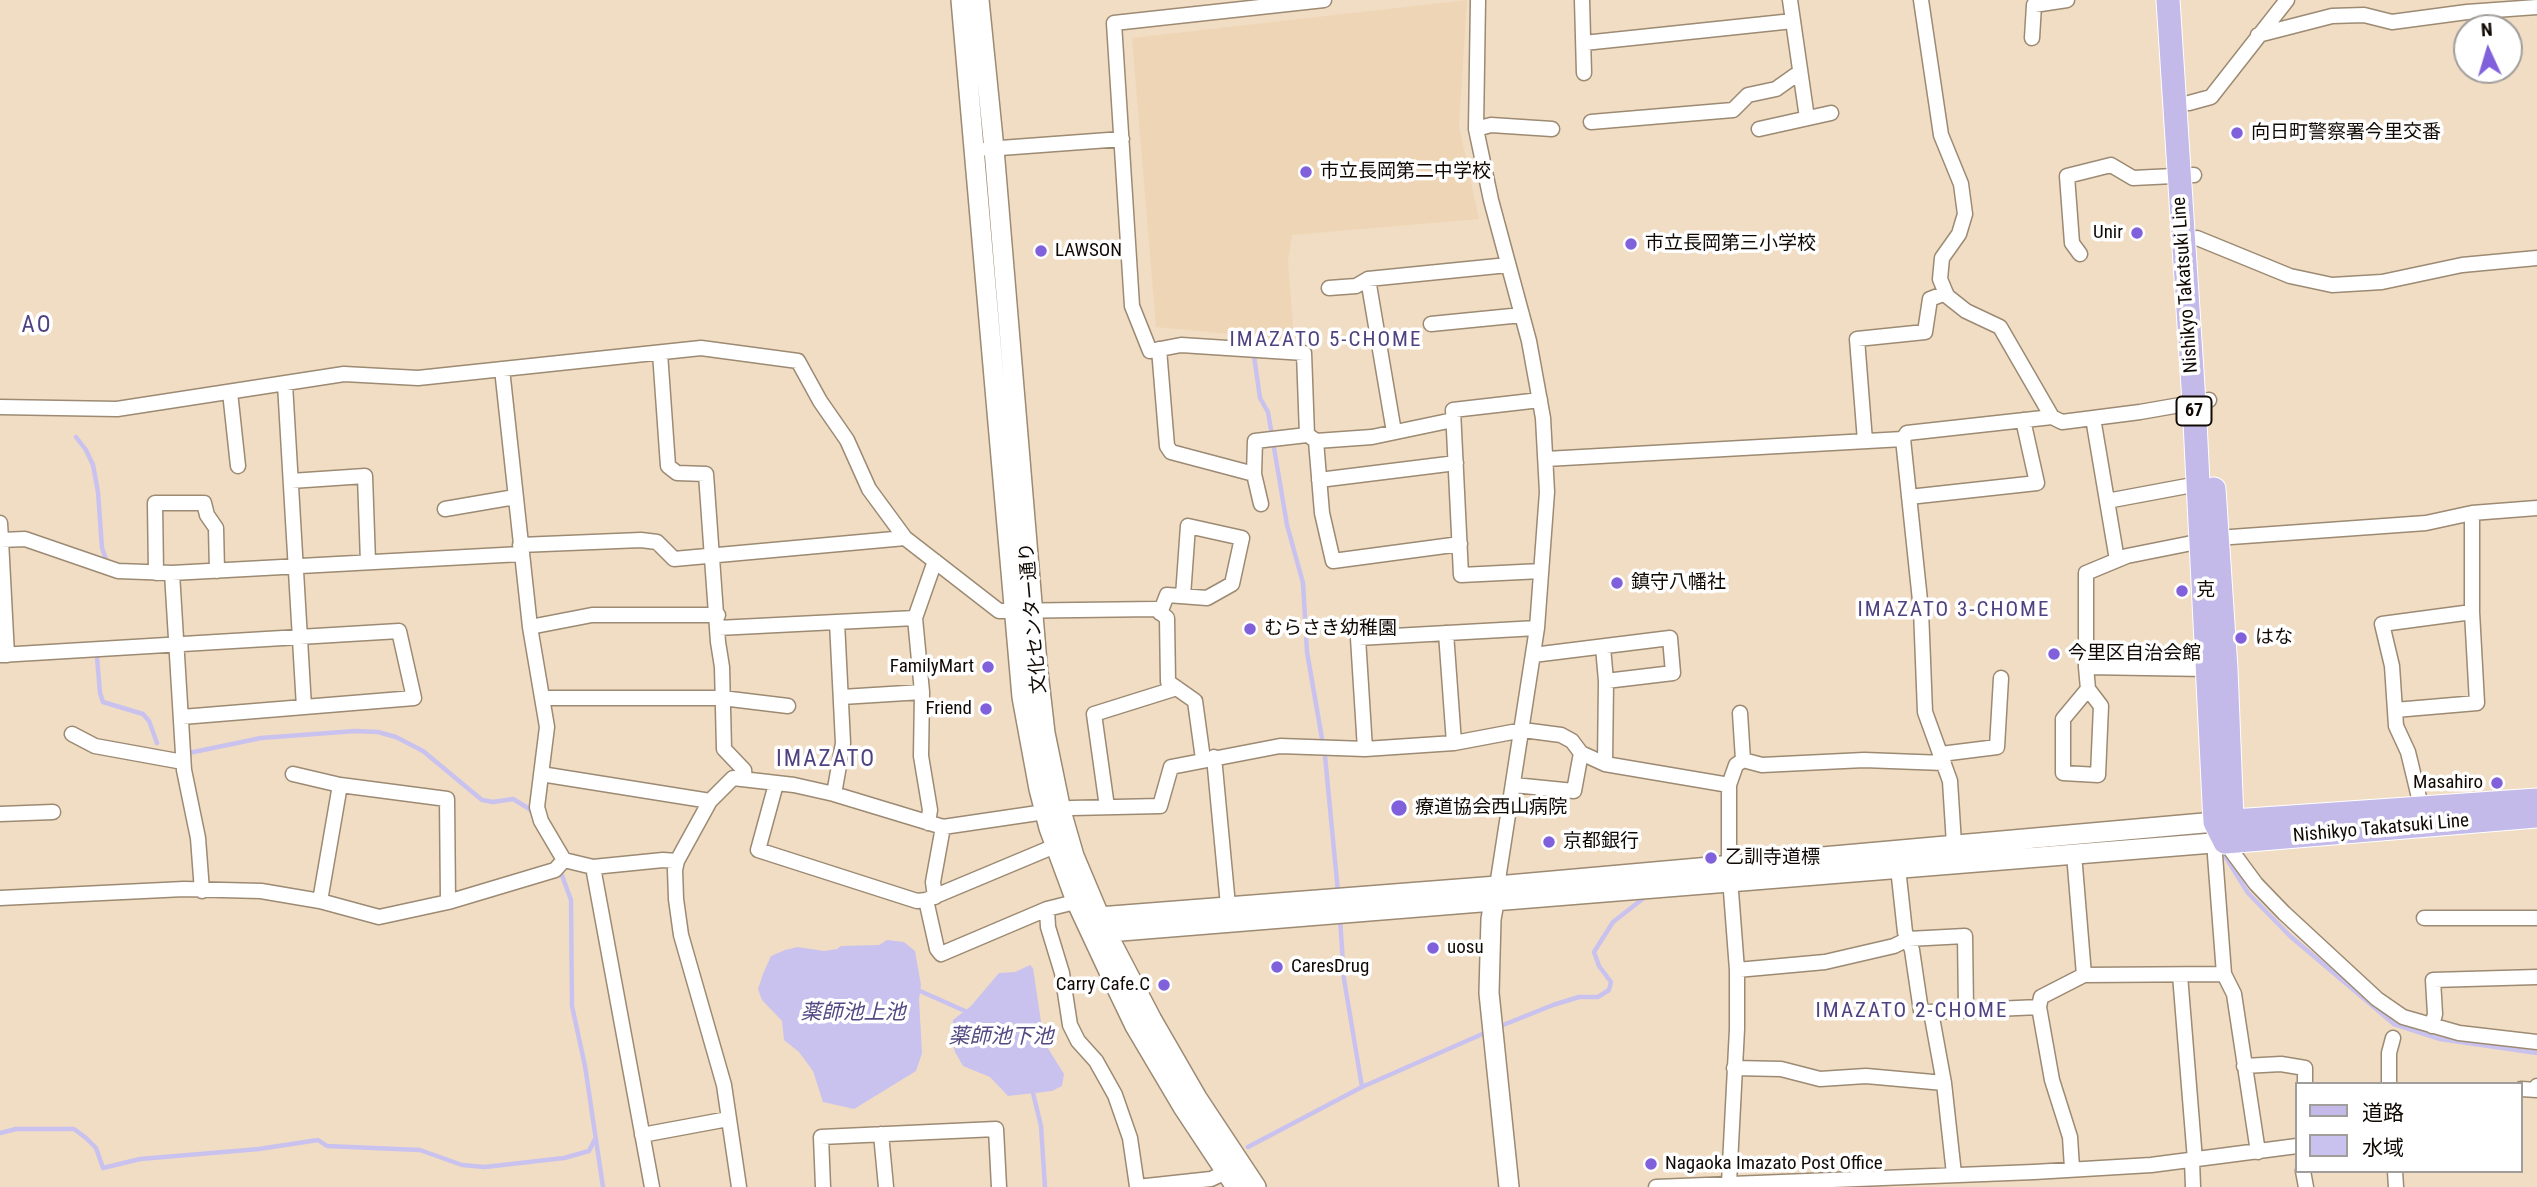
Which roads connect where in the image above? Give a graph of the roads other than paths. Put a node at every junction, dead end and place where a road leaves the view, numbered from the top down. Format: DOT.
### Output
graph roads {
  1 [pos="961,0"];
  2 [pos="979,0"];
  3 [pos="1324,0"];
  4 [pos="1478,0"];
  5 [pos="1582,0"];
  6 [pos="1790,0"];
  7 [pos="1921,0"];
  8 [pos="2067,0"];
  9 [pos="2168,0"];
  10 [pos="2184,0"];
  11 [pos="2287,0"];
  12 [pos="2537,7"];
  13 [pos="1793,21"];
  14 [pos="2258,35"];
  15 [pos="2032,38"];
  16 [pos="1584,43"];
  17 [pos="1800,72"];
  18 [pos="1584,73"];
  19 [pos="2189,103"];
  20 [pos="1831,113"];
  21 [pos="1807,118"];
  22 [pos="1591,122"];
  23 [pos="1476,129"];
  24 [pos="1552,129"];
  25 [pos="1759,129"];
  26 [pos="1122,139"];
  27 [pos="985,150"];
  28 [pos="2187,175"];
  29 [pos="2197,238"];
  30 [pos="2080,254"];
  31 [pos="2537,258"];
  32 [pos="1508,265"];
  33 [pos="1368,279"];
  34 [pos="1329,288"];
  35 [pos="1946,293"];
  36 [pos="1522,315"];
  37 [pos="1431,324"];
  38 [pos="1159,349"];
  39 [pos="660,353"];
  40 [pos="502,369"];
  41 [pos="285,384"];
  42 [pos="230,392"];
  43 [pos="1540,400"];
  44 [pos="2202,401"];
  45 [pos="0,407"];
  46 [pos="2052,417"];
  47 [pos="2093,418"];
  48 [pos="1453,420"];
  49 [pos="2023,421"];
  50 [pos="1394,432"];
  51 [pos="1311,438"];
  52 [pos="1902,439"];
  53 [pos="1865,442"];
  54 [pos="1546,458"];
  55 [pos="1456,463"];
  56 [pos="238,466"];
  57 [pos="1254,474"];
  58 [pos="1319,480"];
  59 [pos="291,481"];
  60 [pos="2198,484"];
  61 [pos="515,497"];
  62 [pos="1909,497"];
  63 [pos="2107,501"];
  64 [pos="1261,503"];
  65 [pos="2537,508"];
  66 [pos="445,509"];
  67 [pos="2472,513"];
  68 [pos="0,523"];
  69 [pos="905,538"];
  70 [pos="2209,539"];
  71 [pos="1,540"];
  72 [pos="1460,544"];
  73 [pos="520,549"];
  74 [pos="714,557"];
  75 [pos="2117,560"];
  76 [pos="935,561"];
  77 [pos="368,562"];
  78 [pos="296,566"];
  79 [pos="217,571"];
  80 [pos="1541,571"];
  81 [pos="156,573"];
  82 [pos="172,573"];
  83 [pos="1183,596"];
  84 [pos="1025,611"];
  85 [pos="1160,612"];
  86 [pos="2472,612"];
  87 [pos="915,618"];
  88 [pos="718,622"];
  89 [pos="837,622"];
  90 [pos="530,627"];
  91 [pos="1537,628"];
  92 [pos="1446,633"];
  93 [pos="301,636"];
  94 [pos="177,644"];
  95 [pos="1603,647"];
  96 [pos="3,655"];
  97 [pos="1533,655"];
  98 [pos="2086,667"];
  99 [pos="2207,669"];
  100 [pos="2001,678"];
  101 [pos="1606,681"];
  102 [pos="1177,688"];
  103 [pos="2088,689"];
  104 [pos="922,692"];
  105 [pos="842,697"];
  106 [pos="542,698"];
  107 [pos="722,698"];
  108 [pos="788,706"];
  109 [pos="304,707"];
  110 [pos="2395,710"];
  111 [pos="1740,713"];
  112 [pos="181,717"];
  113 [pos="1523,730"];
  114 [pos="72,734"];
  115 [pos="1454,743"];
  116 [pos="1365,749"];
  117 [pos="1581,753"];
  118 [pos="1209,758"];
  119 [pos="1942,758"];
  120 [pos="1743,760"];
  121 [pos="183,762"];
  122 [pos="1605,764"];
  123 [pos="293,774"];
  124 [pos="541,774"];
  125 [pos="745,779"];
  126 [pos="776,784"];
  127 [pos="340,785"];
  128 [pos="1514,785"];
  129 [pos="1728,785"];
  130 [pos="834,794"];
  131 [pos="2537,800"];
  132 [pos="710,801"];
  133 [pos="1107,807"];
  134 [pos="1053,811"];
  135 [pos="53,812"];
  136 [pos="0,814"];
  137 [pos="2537,816"];
  138 [pos="2423,817"];
  139 [pos="928,823"];
  140 [pos="943,827"];
  141 [pos="2222,832"];
  142 [pos="1954,844"];
  143 [pos="1055,846"];
  144 [pos="2074,854"];
  145 [pos="564,860"];
  146 [pos="677,861"];
  147 [pos="593,867"];
  148 [pos="1898,868"];
  149 [pos="1730,874"];
  150 [pos="201,891"];
  151 [pos="1495,894"];
  152 [pos="0,898"];
  153 [pos="930,899"];
  154 [pos="320,901"];
  155 [pos="448,901"];
  156 [pos="1047,909"];
  157 [pos="1229,914"];
  158 [pos="1091,917"];
  159 [pos="2424,918"];
  160 [pos="2537,918"];
  161 [pos="1908,939"];
  162 [pos="1737,970"];
  163 [pos="2084,975"];
  164 [pos="2180,975"];
  165 [pos="2224,975"];
  166 [pos="2537,977"];
  167 [pos="2039,1007"];
  168 [pos="1966,1009"];
  169 [pos="1931,1012"];
  170 [pos="2432,1026"];
  171 [pos="2393,1038"];
  172 [pos="2537,1042"];
  173 [pos="2244,1066"];
  174 [pos="1734,1068"];
  175 [pos="2305,1082"];
  176 [pos="2389,1082"];
  177 [pos="1944,1083"];
  178 [pos="2537,1086"];
  179 [pos="2523,1089"];
  180 [pos="728,1119"];
  181 [pos="881,1134"];
  182 [pos="642,1135"];
  183 [pos="2296,1150"];
  184 [pos="2258,1152"];
  185 [pos="2193,1160"];
  186 [pos="2072,1168"];
  187 [pos="1954,1174"];
  188 [pos="1231,1179"];
  189 [pos="1729,1183"];
  190 [pos="1137,1186"];
  191 [pos="652,1187"];
  192 [pos="739,1187"];
  193 [pos="822,1187"];
  194 [pos="886,1187"];
  195 [pos="999,1187"];
  196 [pos="1256,1187"];
  197 [pos="1508,1187"];
  198 [pos="1656,1187"];
  199 [pos="2193,1187"];
  1 -- 27 [label="street, 文化センター通り"];
  2 -- 27 [label="street, 文化センター通り"];
  3 -- 26 [label="street"];
  4 -- 23 [label="street"];
  5 -- 16 [label="street"];
  6 -- 13 [label="street"];
  7 -- 35 [label="street"];
  8 -- 15 [label="street"];
  9 -- 28 [label="main road, Nishikyo Takatsuki Line / 67"];
  10 -- 19 [label="main road, Nishikyo Takatsuki Line / 67"];
  11 -- 14 [label="street"];
  12 -- 14 [label="street"];
  13 -- 16 [label="street"];
  13 -- 17 [label="street"];
  14 -- 19 [label="street"];
  16 -- 18 [label="street"];
  17 -- 21 [label="street"];
  17 -- 22 [label="street"];
  19 -- 28 [label="main road, Nishikyo Takatsuki Line / 67"];
  20 -- 21 [label="street"];
  21 -- 25 [label="street"];
  23 -- 24 [label="street"];
  23 -- 32 [label="street"];
  26 -- 27 [label="street"];
  26 -- 38 [label="street"];
  27 -- 84 [label="street, 文化センター通り"];
  28 -- 29 [label="main road, Nishikyo Takatsuki Line / 67"];
  28 -- 30 [label="street"];
  28 -- 44 [label="main road, Nishikyo Takatsuki Line / 67"];
  29 -- 31 [label="street"];
  29 -- 44 [label="main road, Nishikyo Takatsuki Line / 67"];
  32 -- 33 [label="street"];
  32 -- 36 [label="street"];
  33 -- 34 [label="street"];
  33 -- 50 [label="street"];
  35 -- 46 [label="street"];
  35 -- 53 [label="street"];
  36 -- 37 [label="street"];
  36 -- 43 [label="street"];
  38 -- 51 [label="street"];
  38 -- 57 [label="street"];
  39 -- 40 [label="street"];
  39 -- 69 [label="street"];
  39 -- 74 [label="street"];
  40 -- 41 [label="street"];
  40 -- 61 [label="street"];
  41 -- 42 [label="street"];
  41 -- 59 [label="street"];
  42 -- 45 [label="street"];
  42 -- 56 [label="street"];
  43 -- 48 [label="street"];
  43 -- 54 [label="street"];
  44 -- 47 [label="street"];
  44 -- 60 [label="main road, Nishikyo Takatsuki Line / 67"];
  44 -- 70 [label="main road, Nishikyo Takatsuki Line / 67"];
  46 -- 47 [label="street"];
  46 -- 49 [label="street"];
  47 -- 63 [label="street"];
  48 -- 50 [label="street"];
  48 -- 55 [label="street"];
  49 -- 52 [label="street"];
  49 -- 62 [label="street"];
  50 -- 51 [label="street"];
  51 -- 57 [label="street"];
  51 -- 58 [label="street"];
  52 -- 53 [label="street"];
  52 -- 62 [label="street"];
  53 -- 54 [label="street"];
  54 -- 80 [label="street"];
  55 -- 58 [label="street"];
  55 -- 72 [label="street"];
  57 -- 64 [label="street"];
  58 -- 72 [label="street"];
  59 -- 77 [label="street"];
  59 -- 78 [label="street"];
  60 -- 63 [label="street"];
  60 -- 70 [label="main road, Nishikyo Takatsuki Line / 67"];
  61 -- 66 [label="street"];
  61 -- 73 [label="street"];
  62 -- 119 [label="street"];
  63 -- 75 [label="street"];
  65 -- 67 [label="street"];
  67 -- 70 [label="street"];
  67 -- 86 [label="street"];
  68 -- 71 [label="street"];
  69 -- 74 [label="street"];
  69 -- 76 [label="street"];
  70 -- 75 [label="street"];
  70 -- 99 [label="main road, Nishikyo Takatsuki Line / 67"];
  70 -- 141 [label="main road, Nishikyo Takatsuki Line / 67"];
  71 -- 81 [label="street"];
  71 -- 96 [label="street"];
  72 -- 80 [label="street"];
  73 -- 74 [label="street"];
  73 -- 77 [label="street"];
  73 -- 90 [label="street"];
  74 -- 88 [label="street"];
  75 -- 98 [label="street"];
  76 -- 84 [label="street"];
  76 -- 87 [label="street"];
  77 -- 78 [label="street"];
  78 -- 79 [label="street"];
  78 -- 93 [label="street"];
  79 -- 81 [label="street"];
  79 -- 82 [label="street"];
  80 -- 91 [label="street"];
  81 -- 82 [label="street"];
  82 -- 94 [label="street"];
  83 -- 83 [label="street"];
  83 -- 85 [label="street"];
  84 -- 85 [label="street"];
  84 -- 134 [label="street, 文化センター通り"];
  85 -- 102 [label="street"];
  86 -- 110 [label="street"];
  86 -- 110 [label="street"];
  87 -- 89 [label="street"];
  87 -- 104 [label="street"];
  88 -- 89 [label="street"];
  88 -- 90 [label="street"];
  88 -- 107 [label="street"];
  89 -- 105 [label="street"];
  90 -- 106 [label="street"];
  91 -- 92 [label="street"];
  91 -- 97 [label="street"];
  92 -- 115 [label="street"];
  92 -- 116 [label="street"];
  93 -- 94 [label="street"];
  93 -- 109 [label="street"];
  93 -- 109 [label="street"];
  94 -- 96 [label="street"];
  94 -- 112 [label="street"];
  95 -- 97 [label="street"];
  95 -- 101 [label="street"];
  95 -- 101 [label="street"];
  97 -- 113 [label="street"];
  98 -- 99 [label="street"];
  98 -- 103 [label="street"];
  99 -- 141 [label="main road, Nishikyo Takatsuki Line / 67"];
  100 -- 119 [label="street"];
  101 -- 122 [label="street"];
  102 -- 118 [label="street"];
  102 -- 133 [label="street"];
  103 -- 103 [label="street"];
  104 -- 105 [label="street"];
  104 -- 139 [label="street"];
  105 -- 130 [label="street"];
  106 -- 107 [label="street"];
  106 -- 124 [label="street"];
  107 -- 108 [label="street"];
  107 -- 125 [label="street"];
  109 -- 112 [label="street"];
  110 -- 138 [label="street"];
  111 -- 120 [label="street"];
  112 -- 121 [label="street"];
  113 -- 115 [label="street"];
  113 -- 117 [label="street"];
  113 -- 128 [label="street"];
  114 -- 121 [label="street"];
  115 -- 116 [label="street"];
  116 -- 118 [label="street"];
  117 -- 122 [label="street"];
  117 -- 128 [label="street"];
  118 -- 133 [label="street"];
  118 -- 157 [label="street"];
  119 -- 120 [label="street"];
  119 -- 142 [label="street"];
  120 -- 129 [label="street"];
  121 -- 150 [label="street"];
  122 -- 129 [label="street"];
  123 -- 127 [label="street"];
  124 -- 132 [label="street"];
  124 -- 145 [label="street"];
  125 -- 126 [label="street"];
  125 -- 132 [label="street"];
  126 -- 130 [label="street"];
  126 -- 153 [label="street"];
  127 -- 154 [label="street"];
  127 -- 155 [label="street"];
  128 -- 151 [label="street"];
  129 -- 149 [label="street"];
  130 -- 139 [label="street"];
  131 -- 138 [label="main road, Nishikyo Takatsuki Line"];
  132 -- 146 [label="street"];
  133 -- 134 [label="street"];
  134 -- 140 [label="street"];
  134 -- 143 [label="street, 文化センター通り"];
  134 -- 158 [label="street, 文化センター通り"];
  135 -- 136 [label="street"];
  137 -- 138 [label="main road, Nishikyo Takatsuki Line"];
  138 -- 141 [label="main road, Nishikyo Takatsuki Line"];
  139 -- 140 [label="street"];
  140 -- 153 [label="street"];
  141 -- 142 [label="street"];
  141 -- 144 [label="street"];
  141 -- 165 [label="street"];
  141 -- 170 [label="street"];
  142 -- 149 [label="street"];
  143 -- 153 [label="street"];
  143 -- 158 [label="street, 文化センター通り"];
  144 -- 148 [label="street"];
  144 -- 163 [label="street"];
  145 -- 147 [label="street"];
  145 -- 155 [label="street"];
  146 -- 147 [label="street"];
  146 -- 180 [label="street"];
  147 -- 182 [label="street"];
  148 -- 149 [label="street"];
  148 -- 161 [label="street"];
  149 -- 151 [label="street"];
  149 -- 162 [label="street"];
  150 -- 152 [label="street"];
  150 -- 154 [label="street"];
  151 -- 157 [label="street"];
  151 -- 197 [label="street"];
  153 -- 156 [label="street"];
  154 -- 155 [label="street"];
  156 -- 158 [label="street"];
  156 -- 190 [label="street"];
  157 -- 158 [label="street"];
  158 -- 188 [label="street, 文化センター通り"];
  158 -- 196 [label="street, 文化センター通り"];
  159 -- 160 [label="street"];
  161 -- 162 [label="street"];
  161 -- 168 [label="street"];
  161 -- 169 [label="street"];
  162 -- 174 [label="street"];
  163 -- 164 [label="street"];
  163 -- 167 [label="street"];
  164 -- 165 [label="street"];
  164 -- 185 [label="street"];
  165 -- 173 [label="street"];
  166 -- 170 [label="street"];
  167 -- 168 [label="street"];
  167 -- 186 [label="street"];
  168 -- 169 [label="street"];
  169 -- 177 [label="street"];
  170 -- 172 [label="street"];
  171 -- 176 [label="street"];
  173 -- 175 [label="street"];
  173 -- 184 [label="street"];
  174 -- 177 [label="street"];
  174 -- 189 [label="street"];
  177 -- 187 [label="street"];
  178 -- 179 [label="street"];
  180 -- 182 [label="street"];
  180 -- 192 [label="street"];
  181 -- 193 [label="street"];
  181 -- 194 [label="street"];
  181 -- 195 [label="street"];
  182 -- 191 [label="street"];
  183 -- 184 [label="street"];
  184 -- 185 [label="street"];
  185 -- 186 [label="street"];
  185 -- 199 [label="street"];
  186 -- 187 [label="street"];
  187 -- 189 [label="street"];
  188 -- 190 [label="street"];
  189 -- 198 [label="street"];
}
